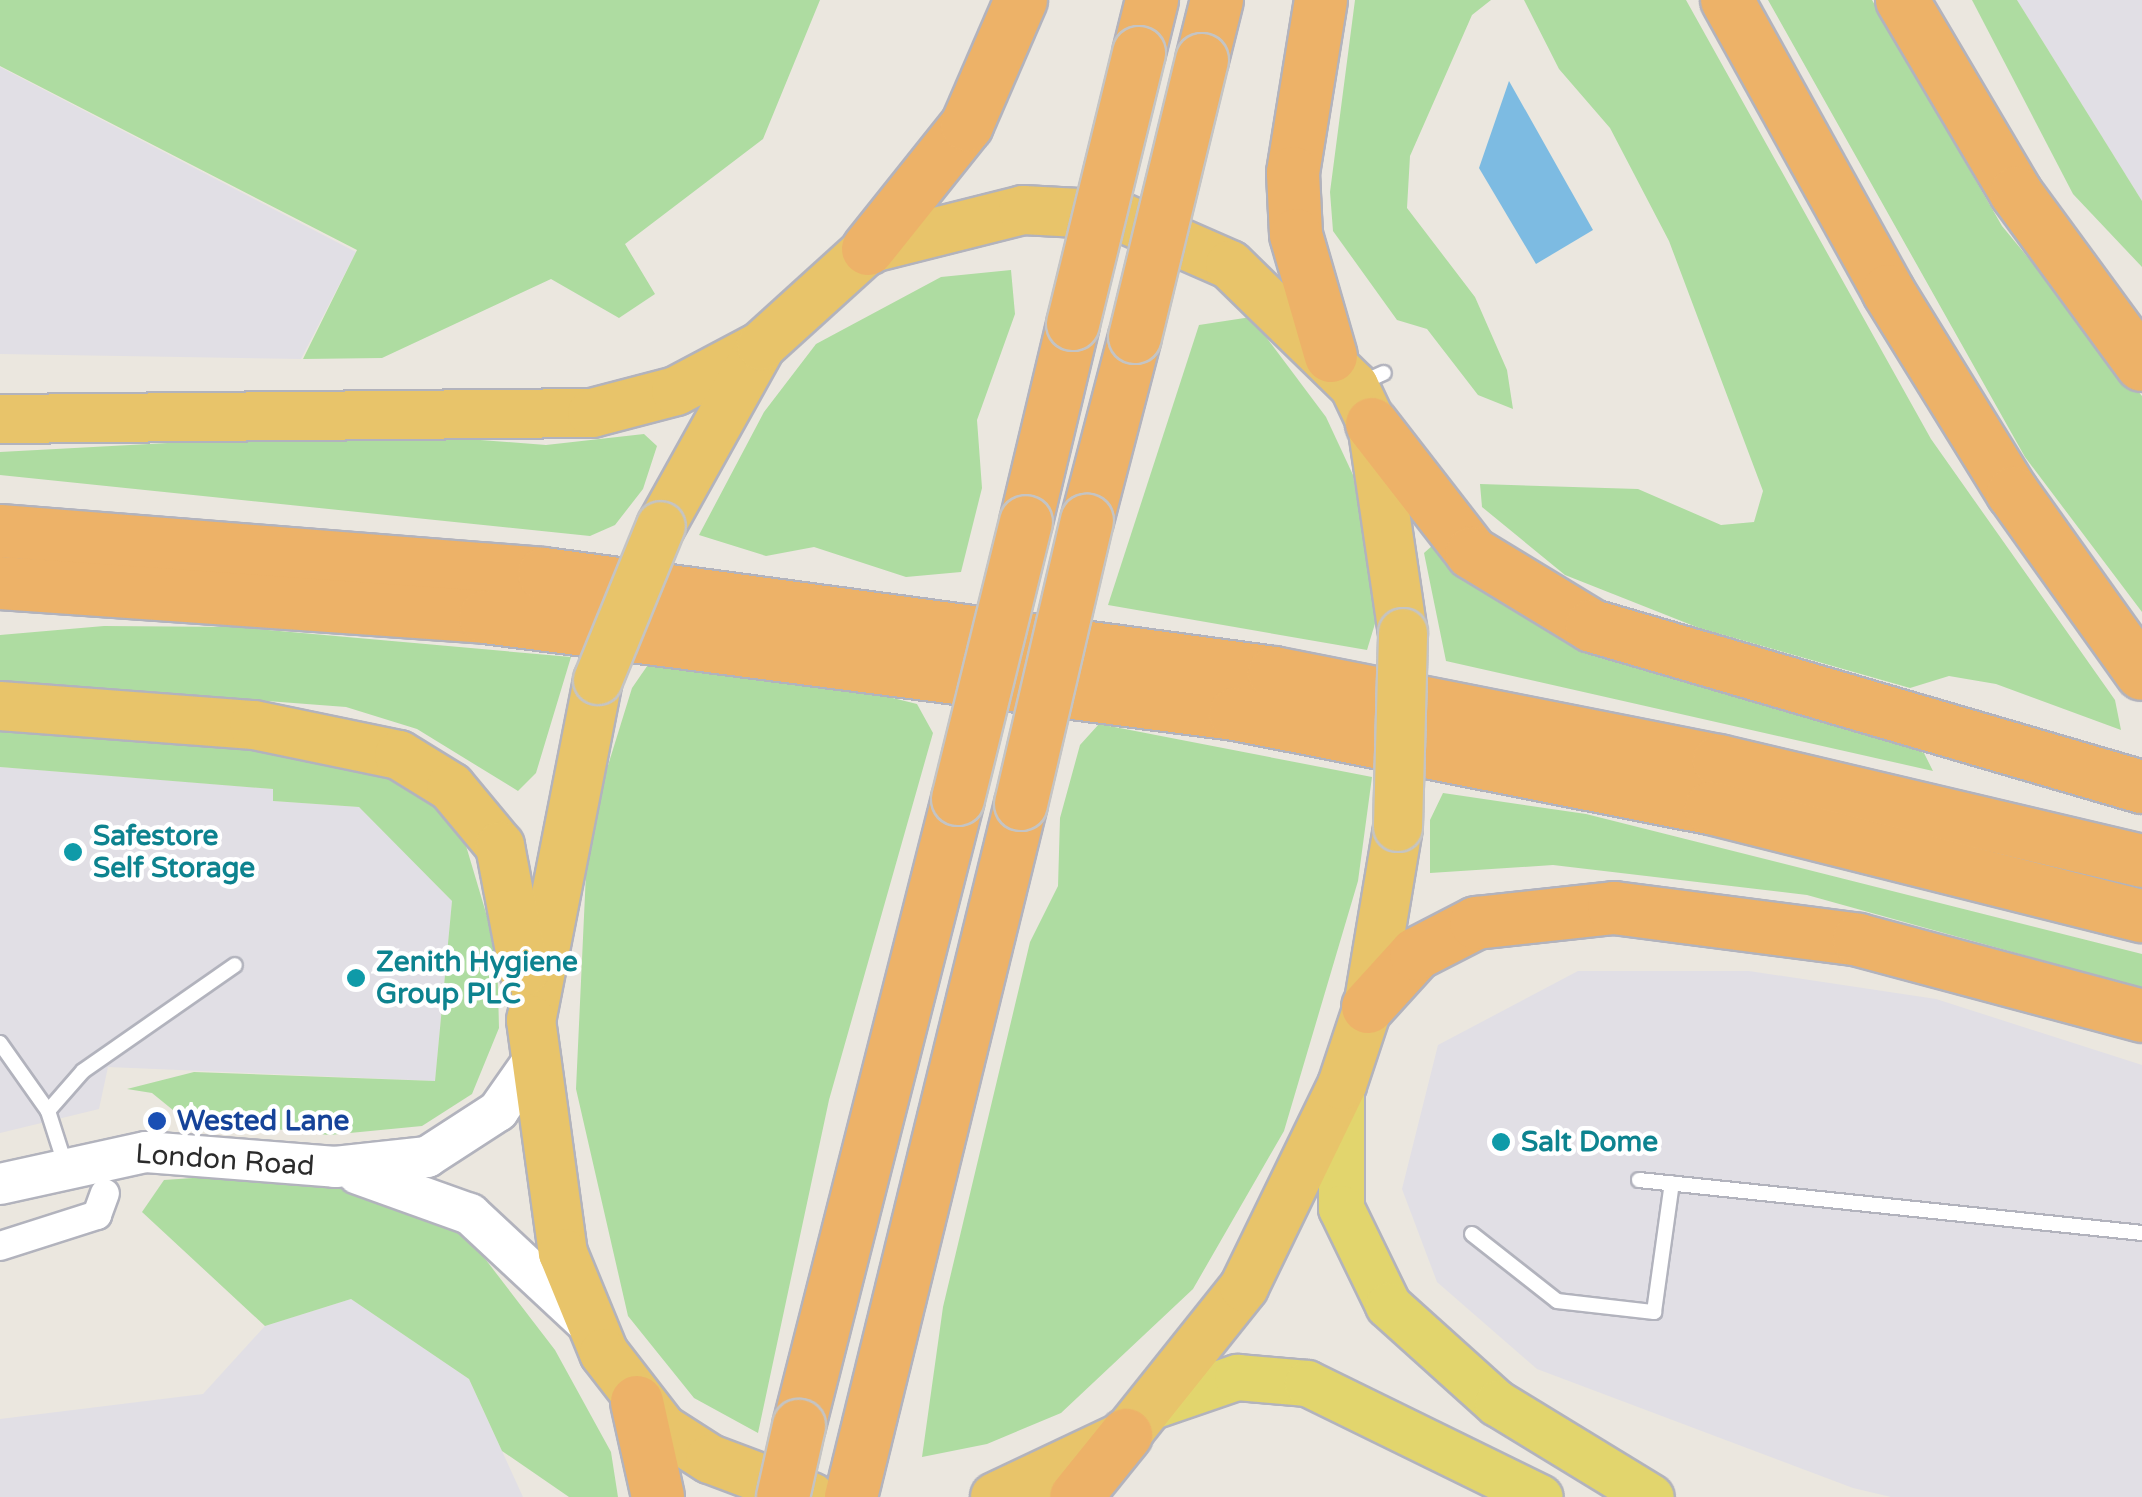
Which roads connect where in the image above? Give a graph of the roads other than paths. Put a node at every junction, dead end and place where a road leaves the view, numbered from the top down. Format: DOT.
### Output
graph roads {
  1 [pos="1021,0"];
  2 [pos="1152,0"];
  3 [pos="1217,0"];
  4 [pos="1322,0"];
  5 [pos="1726,0"];
  6 [pos="1902,0"];
  7 [pos="868,250"];
  8 [pos="761,346"];
  9 [pos="2142,365"];
  10 [pos="1360,385"];
  11 [pos="0,419"];
  12 [pos="0,531"];
  13 [pos="0,583"];
  14 [pos="2142,674"];
  15 [pos="0,706"];
  16 [pos="2142,787"];
  17 [pos="2142,861"];
  18 [pos="2142,916"];
  19 [pos="235,964"];
  20 [pos="1368,1007"];
  21 [pos="2142,1016"];
  22 [pos="0,1042"];
  23 [pos="531,1042"];
  24 [pos="1342,1085"];
  25 [pos="48,1110"];
  26 [pos="65,1164"];
  27 [pos="335,1167"];
  28 [pos="1639,1180"];
  29 [pos="1672,1183"];
  30 [pos="0,1184"];
  31 [pos="104,1193"];
  32 [pos="2142,1233"];
  33 [pos="1472,1234"];
  34 [pos="0,1246"];
  35 [pos="588,1324"];
  36 [pos="637,1402"];
  37 [pos="1141,1420"];
  38 [pos="658,1497"];
  39 [pos="784,1497"];
  40 [pos="811,1497"];
  41 [pos="850,1497"];
  42 [pos="995,1497"];
  43 [pos="1076,1497"];
  44 [pos="1540,1497"];
  45 [pos="1651,1497"];
  1 -- 7 [label="highway"];
  2 -- 39 [label="highway, bridge"];
  3 -- 41 [label="highway, bridge"];
  4 -- 10 [label="highway"];
  5 -- 14 [label="highway"];
  6 -- 9 [label="highway"];
  7 -- 8 [label="highway"];
  7 -- 10 [label="highway"];
  8 -- 11 [label="highway"];
  8 -- 23 [label="highway, bridge"];
  10 -- 16 [label="highway"];
  10 -- 20 [label="highway, bridge"];
  12 -- 17 [label="highway"];
  13 -- 18 [label="highway"];
  15 -- 23 [label="highway"];
  19 -- 25 [label="lane"];
  20 -- 21 [label="highway"];
  20 -- 24 [label="highway"];
  22 -- 25 [label="lane"];
  23 -- 27 [label="main road, London Road"];
  23 -- 35 [label="highway"];
  24 -- 37 [label="highway"];
  24 -- 45 [label="main road"];
  25 -- 26 [label="lane"];
  26 -- 27 [label="main road, London Road"];
  26 -- 30 [label="main road, London Road"];
  27 -- 35 [label="main road, London Road"];
  28 -- 29 [label="lane"];
  29 -- 32 [label="lane"];
  29 -- 33 [label="lane"];
  31 -- 34 [label="street"];
  35 -- 36 [label="highway"];
  36 -- 38 [label="highway"];
  36 -- 40 [label="highway"];
  37 -- 42 [label="highway"];
  37 -- 43 [label="highway"];
  37 -- 44 [label="main road"];
}
